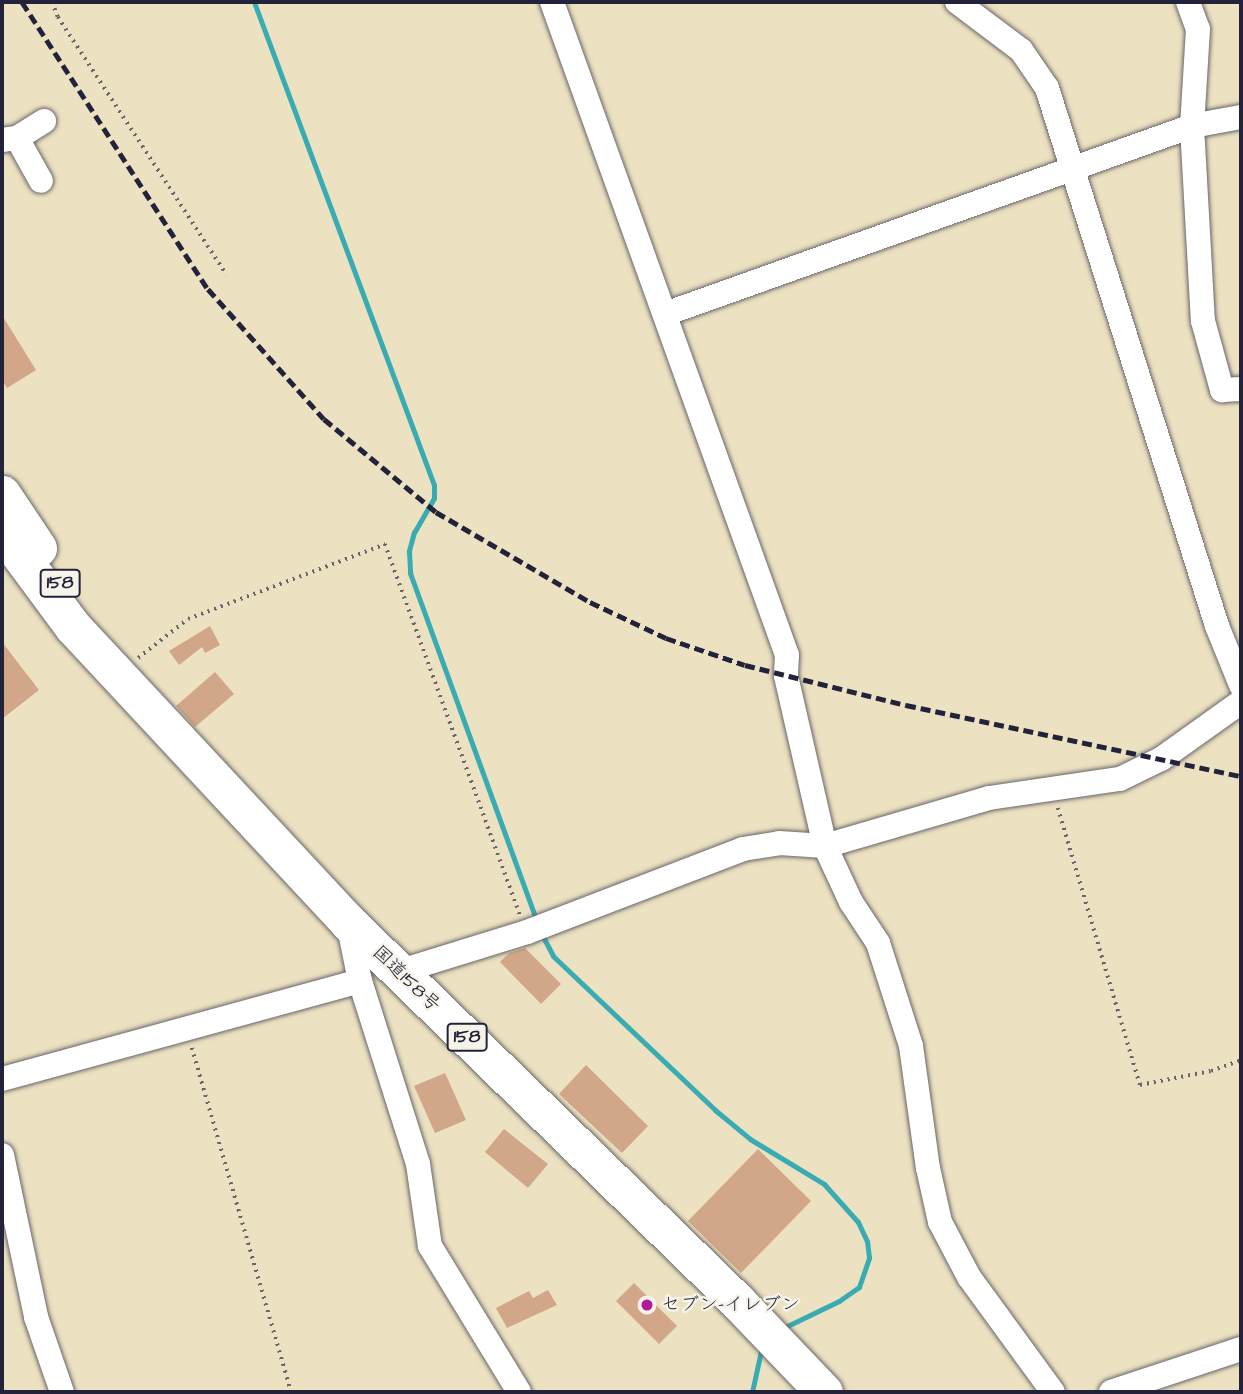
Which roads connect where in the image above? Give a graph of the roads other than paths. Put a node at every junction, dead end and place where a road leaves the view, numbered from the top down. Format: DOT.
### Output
graph roads {
  1 [pos="552,2"];
  2 [pos="957,2"];
  3 [pos="1188,2"];
  4 [pos="1241,117"];
  5 [pos="44,121"];
  6 [pos="1192,126"];
  7 [pos="9,139"];
  8 [pos="1074,169"];
  9 [pos="41,181"];
  10 [pos="665,314"];
  11 [pos="1241,389"];
  12 [pos="2,494"];
  13 [pos="2,531"];
  14 [pos="117,674"];
  15 [pos="1241,685"];
  16 [pos="1241,702"];
  17 [pos="825,846"];
  18 [pos="348,922"];
  19 [pos="398,972"];
  20 [pos="360,982"];
  21 [pos="2,1079"];
  22 [pos="2,1154"];
  23 [pos="1241,1349"];
  24 [pos="62,1392"];
  25 [pos="519,1392"];
  26 [pos="824,1392"];
  27 [pos="1053,1392"];
  28 [pos="1111,1392"];
  1 -- 10 [label="street"];
  2 -- 8 [label="street"];
  3 -- 6 [label="street"];
  4 -- 6 [label="street"];
  5 -- 7 [label="street"];
  6 -- 8 [label="street"];
  6 -- 11 [label="street"];
  7 -- 9 [label="street"];
  8 -- 10 [label="street"];
  8 -- 15 [label="street"];
  10 -- 17 [label="street"];
  12 -- 14 [label="highway, 国道158号 / 158"];
  13 -- 14 [label="highway, 国道158号 / 158"];
  14 -- 18 [label="highway, 国道158号 / 158"];
  16 -- 17 [label="street"];
  17 -- 19 [label="street"];
  17 -- 27 [label="street"];
  18 -- 19 [label="highway, 国道158号 / 158"];
  18 -- 20 [label="street"];
  19 -- 26 [label="highway, 国道158号 / 158"];
  20 -- 21 [label="street"];
  20 -- 25 [label="street"];
  22 -- 24 [label="street"];
  23 -- 28 [label="street"];
}
